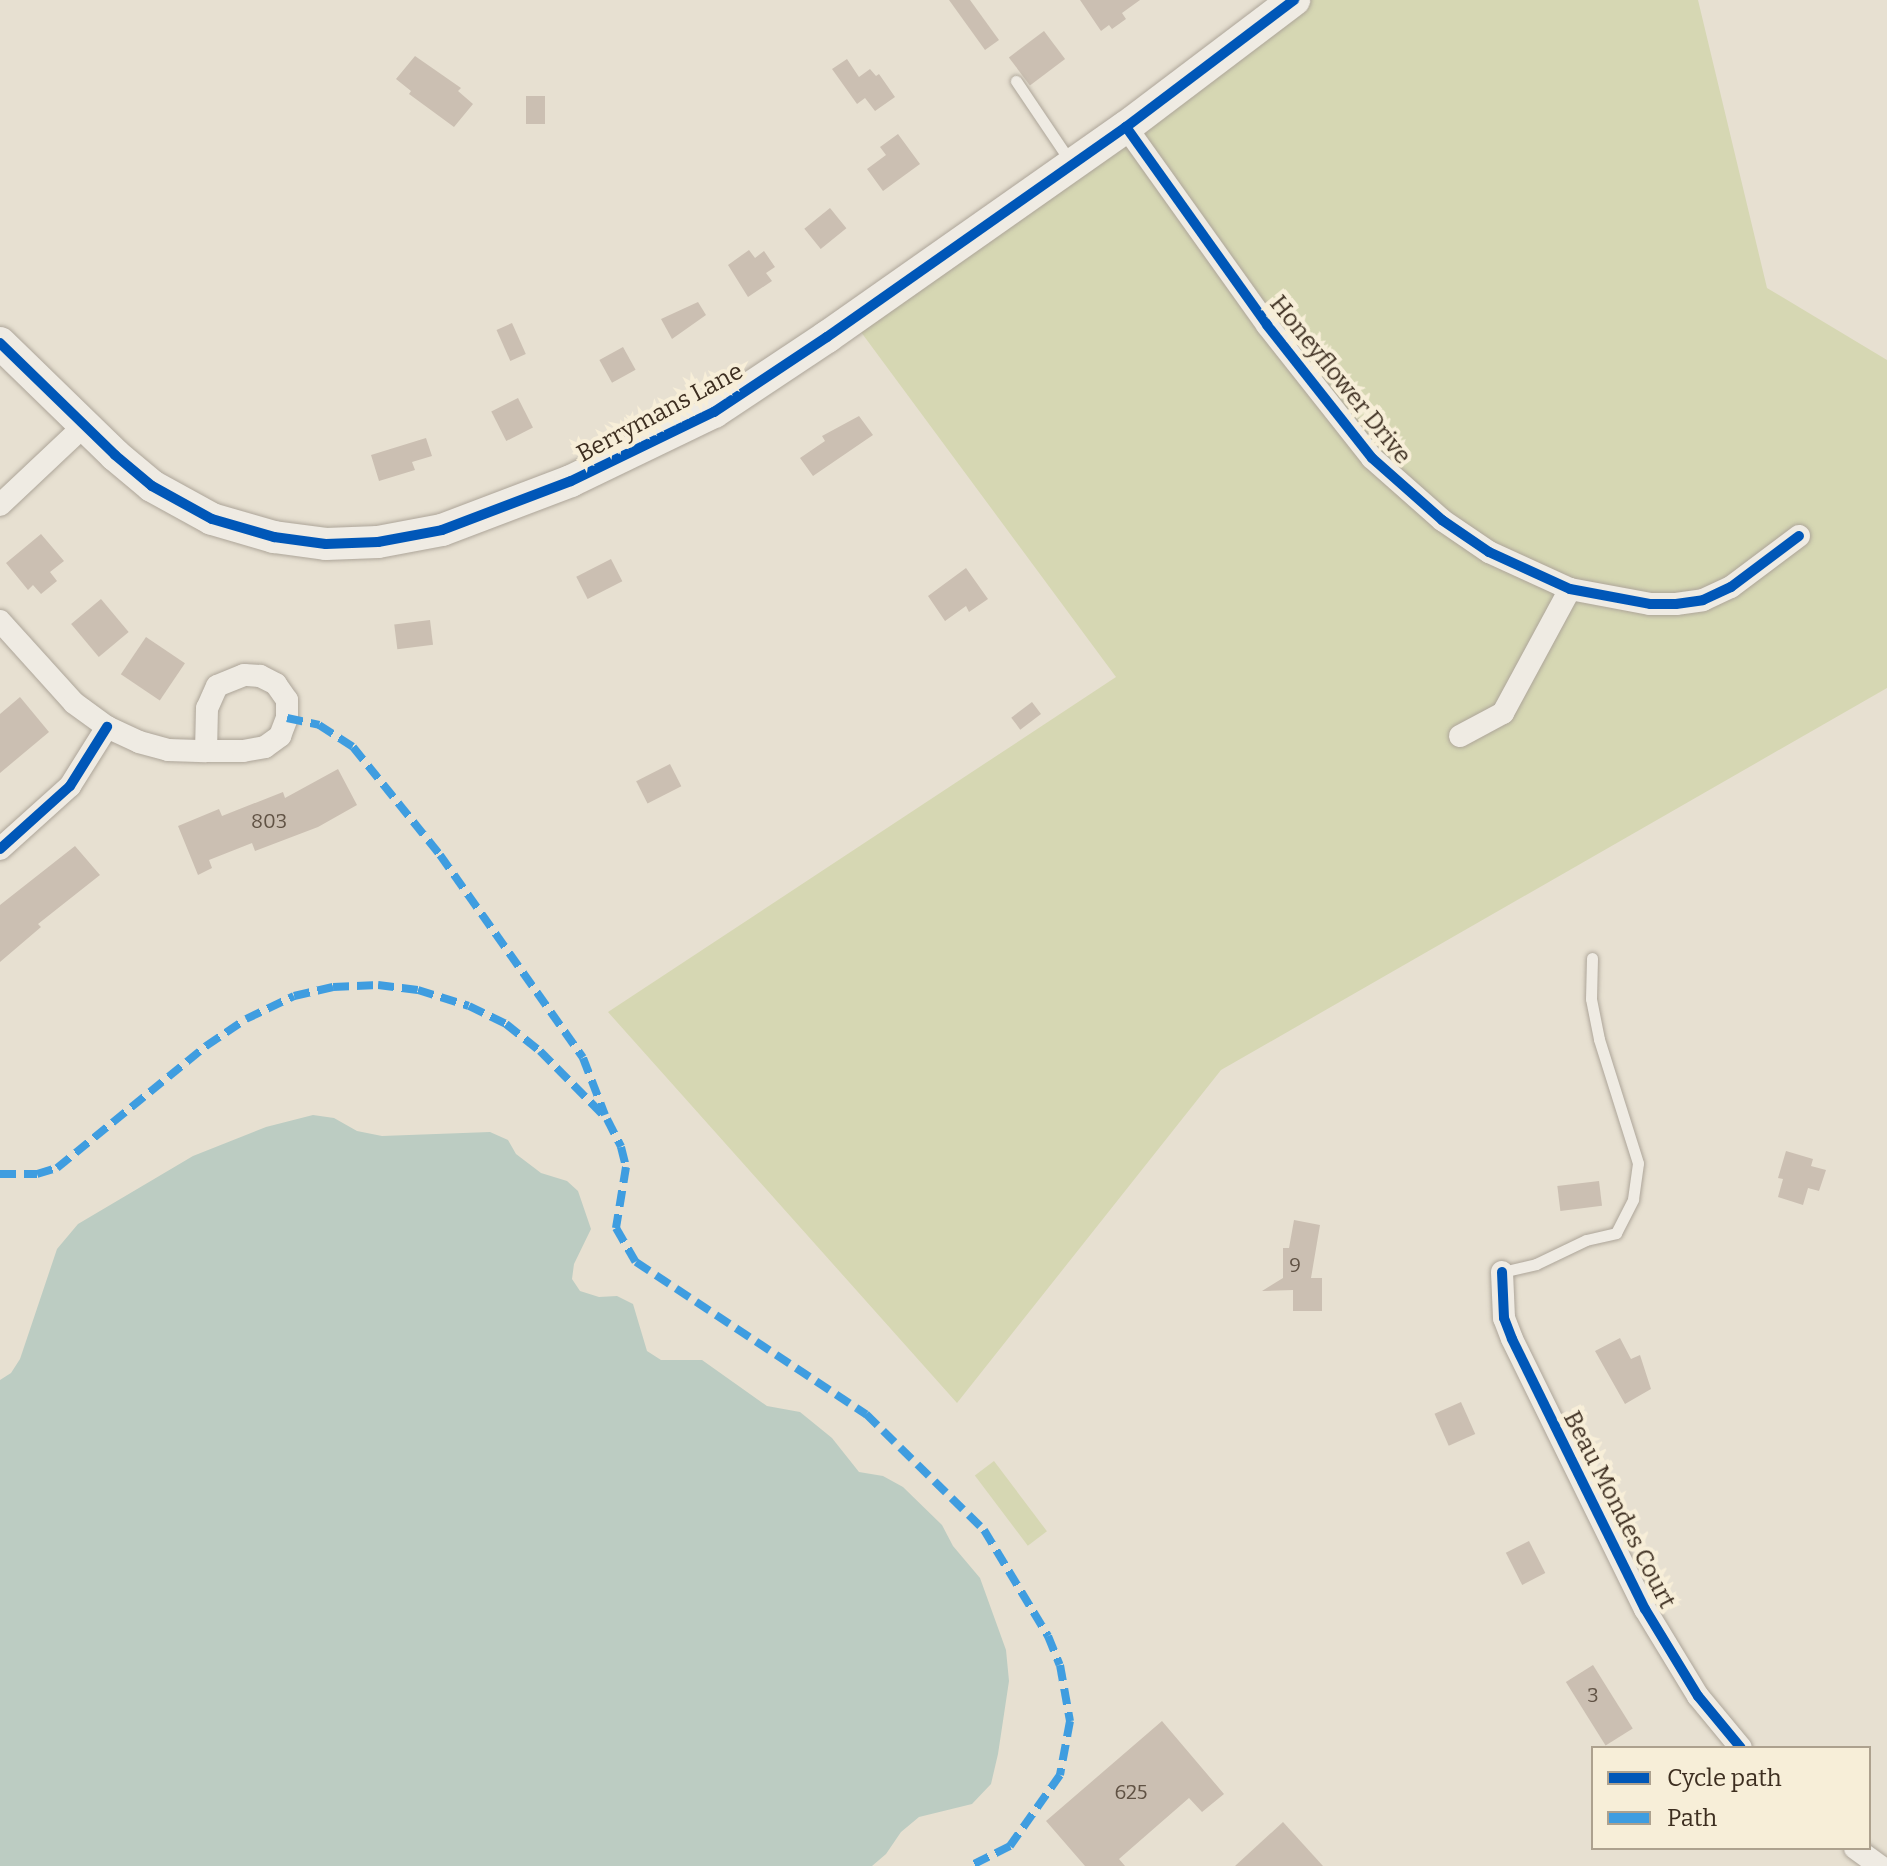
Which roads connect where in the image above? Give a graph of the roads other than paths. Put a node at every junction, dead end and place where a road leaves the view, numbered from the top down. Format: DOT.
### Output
graph roads {
  1 [pos="1294,0"];
  2 [pos="1016,81"];
  3 [pos="1126,127"];
  4 [pos="1073,164"];
  5 [pos="0,343"];
  6 [pos="85,425"];
  7 [pos="0,505"];
  8 [pos="1799,536"];
  9 [pos="1570,589"];
  10 [pos="0,621"];
  11 [pos="107,727"];
  12 [pos="1460,736"];
  13 [pos="206,751"];
  14 [pos="0,849"];
  15 [pos="1592,958"];
  16 [pos="1502,1272"];
  17 [pos="1739,1746"];
  18 [pos="1858,1850"];
  19 [pos="1880,1866"];
  1 -- 3 [label="street, Berrymans Lane"];
  2 -- 4 [label="lane"];
  3 -- 4 [label="street, Berrymans Lane"];
  3 -- 9 [label="street, Honeyflower Drive"];
  4 -- 6 [label="street, Berrymans Lane"];
  5 -- 6 [label="street, Berrymans Lane"];
  6 -- 7 [label="street"];
  8 -- 9 [label="street, Honeyflower Drive"];
  9 -- 12 [label="street"];
  10 -- 11 [label="street"];
  11 -- 13 [label="street"];
  11 -- 14 [label="street"];
  15 -- 16 [label="lane"];
  16 -- 17 [label="street, Beau Mondes Court"];
  18 -- 19 [label="street"];
}
